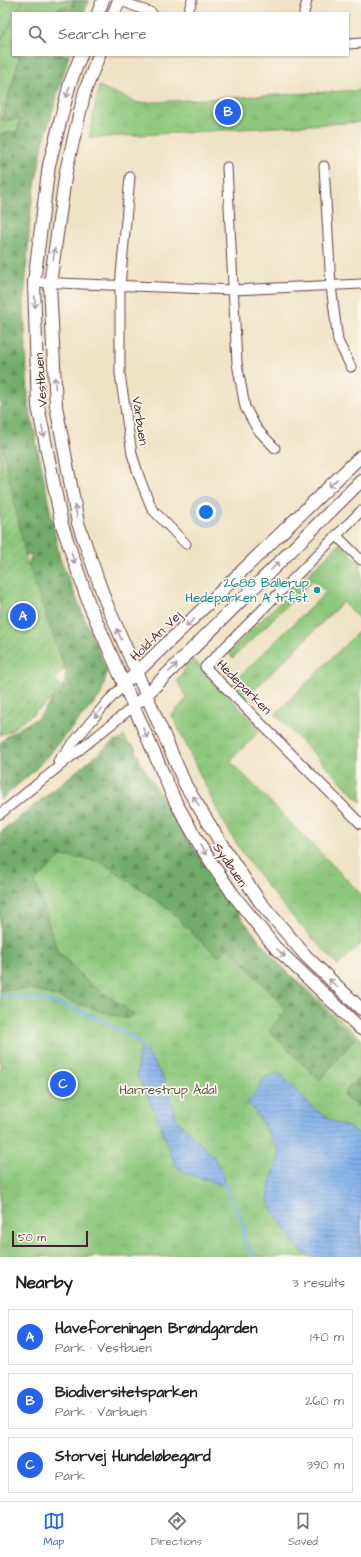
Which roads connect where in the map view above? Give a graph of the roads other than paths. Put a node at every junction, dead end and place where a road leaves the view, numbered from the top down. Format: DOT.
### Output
graph roads {
  1 [pos="103,0"];
  2 [pos="119,0"];
  3 [pos="192,0"];
  4 [pos="307,0"];
  5 [pos="98,12"];
  6 [pos="114,12"];
  7 [pos="149,12"];
  8 [pos="188,12"];
  9 [pos="304,12"];
  10 [pos="361,43"];
  11 [pos="349,44"];
  12 [pos="81,56"];
  13 [pos="98,56"];
  14 [pos="324,166"];
  15 [pos="227,167"];
  16 [pos="130,177"];
  17 [pos="34,282"];
  18 [pos="50,284"];
  19 [pos="361,284"];
  20 [pos="120,286"];
  21 [pos="330,286"];
  22 [pos="233,290"];
  23 [pos="351,367"];
  24 [pos="275,448"];
  25 [pos="361,456"];
  26 [pos="361,481"];
  27 [pos="361,511"];
  28 [pos="336,535"];
  29 [pos="186,544"];
  30 [pos="361,560"];
  31 [pos="136,674"];
  32 [pos="125,684"];
  33 [pos="146,695"];
  34 [pos="134,706"];
  35 [pos="46,776"];
  36 [pos="0,814"];
  37 [pos="361,824"];
  38 [pos="361,1009"];
  39 [pos="361,1029"];
  1 -- 5 [label="street"];
  2 -- 6 [label="street"];
  2 -- 7 [label="street"];
  3 -- 8 [label="street"];
  4 -- 9 [label="street"];
  10 -- 11 [label="street"];
  12 -- 17 [label="street, Vestbuen, one-way"];
  18 -- 13 [label="street, Vestbuen, one-way"];
  14 -- 21 [label="street"];
  15 -- 22 [label="street"];
  16 -- 20 [label="street, Vårbuen"];
  17 -- 18 [label="street"];
  17 -- 32 [label="street, Vestbuen, one-way"];
  18 -- 20 [label="street"];
  31 -- 18 [label="street, Vestbuen, one-way"];
  19 -- 21 [label="street"];
  20 -- 22 [label="street"];
  20 -- 29 [label="street, Vårbuen"];
  21 -- 22 [label="street"];
  21 -- 23 [label="street"];
  22 -- 24 [label="street"];
  25 -- 31 [label="street, Hold-An Vej, one-way"];
  33 -- 26 [label="street, Hold-An Vej, one-way"];
  27 -- 28 [label="street, Hedeparken"];
  28 -- 30 [label="street"];
  28 -- 37 [label="street, Hedeparken"];
  31 -- 32 [label="street, Hold-An Vej"];
  31 -- 33 [label="street, Vestbuen"];
  32 -- 34 [label="street, Sydbuen"];
  32 -- 35 [label="street, Hold-An Vej, one-way"];
  33 -- 34 [label="street, Hold-An Vej"];
  38 -- 33 [label="street, Sydbuen, one-way"];
  34 -- 35 [label="street, Hold-An Vej"];
  34 -- 39 [label="street, Sydbuen, one-way"];
  35 -- 36 [label="street, Hold-An Vej"];
}
